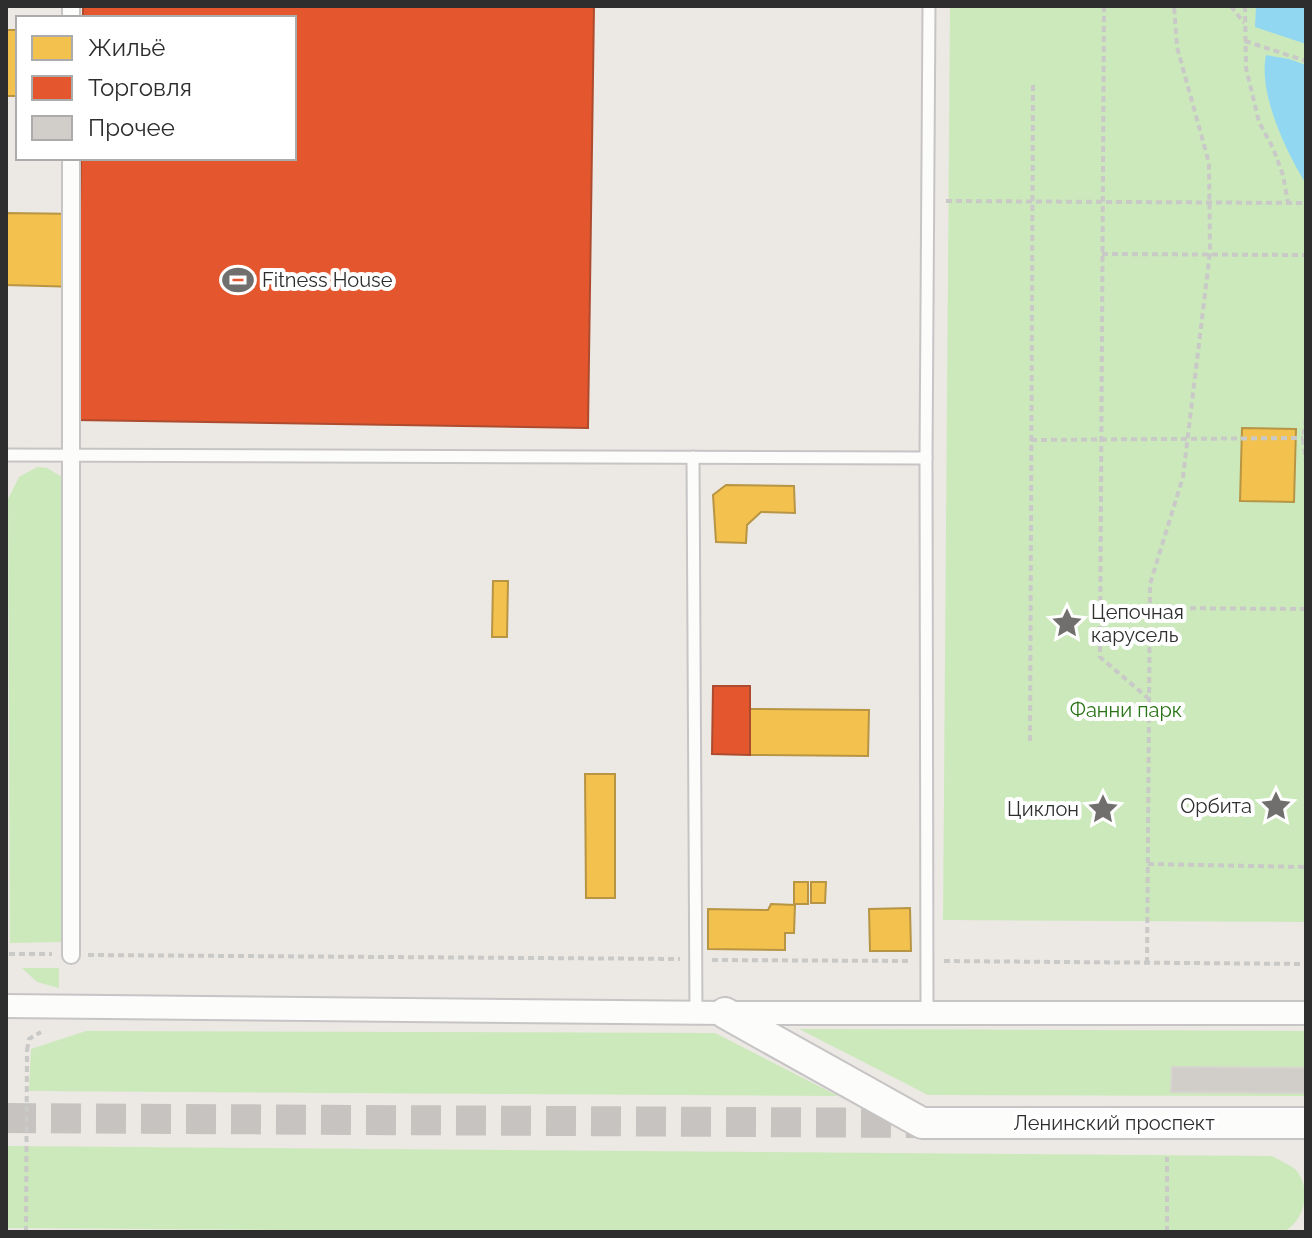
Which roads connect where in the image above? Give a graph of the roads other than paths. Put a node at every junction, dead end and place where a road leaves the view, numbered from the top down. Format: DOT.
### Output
graph roads {
  1 [pos="929,6"];
  2 [pos="71,160"];
  3 [pos="6,455"];
  4 [pos="71,455"];
  5 [pos="693,457"];
  6 [pos="926,458"];
  7 [pos="71,955"];
  8 [pos="6,1006"];
  9 [pos="927,1012"];
  10 [pos="710,1013"];
  11 [pos="1306,1013"];
  12 [pos="1306,1123"];
  1 -- 6 [label="lane"];
  2 -- 4 [label="street"];
  3 -- 4 [label="lane"];
  4 -- 5 [label="lane"];
  4 -- 7 [label="street"];
  5 -- 6 [label="lane"];
  5 -- 10 [label="lane"];
  6 -- 9 [label="lane"];
  8 -- 10 [label="street"];
  9 -- 10 [label="street"];
  9 -- 11 [label="street"];
  10 -- 12 [label="main road, Ленинский проспект"];
}
